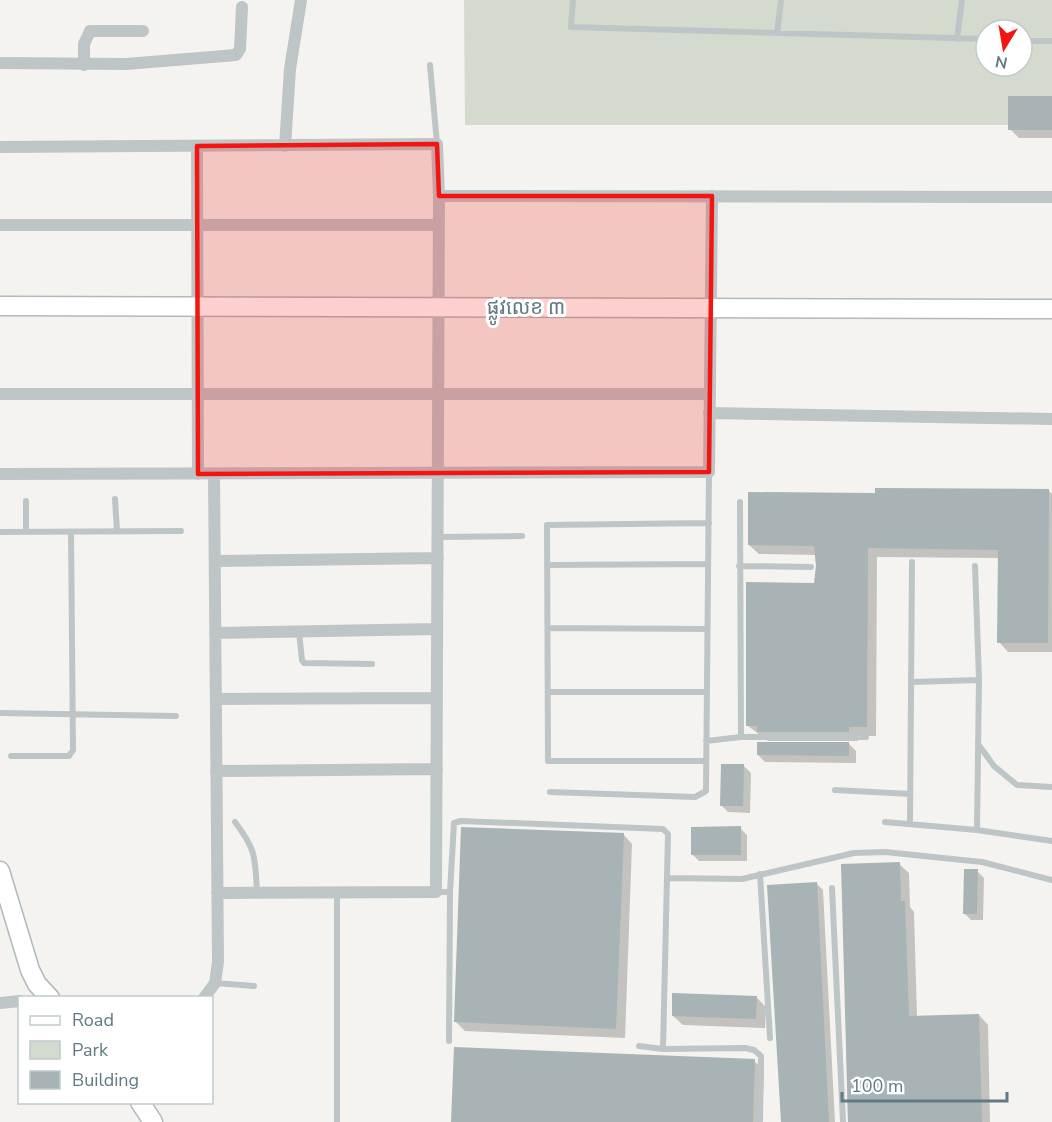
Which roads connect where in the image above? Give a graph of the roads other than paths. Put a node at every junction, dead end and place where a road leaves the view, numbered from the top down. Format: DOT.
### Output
graph roads {
  1 [pos="301,0"];
  2 [pos="573,0"];
  3 [pos="781,0"];
  4 [pos="962,0"];
  5 [pos="242,8"];
  6 [pos="143,31"];
  7 [pos="777,33"];
  8 [pos="957,39"];
  9 [pos="974,39"];
  10 [pos="1034,40"];
  11 [pos="1052,41"];
  12 [pos="0,63"];
  13 [pos="84,64"];
  14 [pos="430,65"];
  15 [pos="437,144"];
  16 [pos="285,146"];
  17 [pos="0,147"];
  18 [pos="197,147"];
  19 [pos="439,196"];
  20 [pos="712,196"];
  21 [pos="1052,196"];
  22 [pos="0,225"];
  23 [pos="197,225"];
  24 [pos="439,225"];
  25 [pos="0,306"];
  26 [pos="197,306"];
  27 [pos="439,307"];
  28 [pos="711,308"];
  29 [pos="1052,309"];
  30 [pos="0,394"];
  31 [pos="198,394"];
  32 [pos="438,394"];
  33 [pos="710,394"];
  34 [pos="710,413"];
  35 [pos="1052,419"];
  36 [pos="709,472"];
  37 [pos="0,474"];
  38 [pos="198,474"];
  39 [pos="214,474"];
  40 [pos="438,474"];
  41 [pos="115,500"];
  42 [pos="26,501"];
  43 [pos="740,502"];
  44 [pos="709,523"];
  45 [pos="71,531"];
  46 [pos="117,531"];
  47 [pos="181,531"];
  48 [pos="0,532"];
  49 [pos="26,532"];
  50 [pos="522,536"];
  51 [pos="438,537"];
  52 [pos="438,558"];
  53 [pos="215,561"];
  54 [pos="912,562"];
  55 [pos="708,564"];
  56 [pos="548,565"];
  57 [pos="739,566"];
  58 [pos="975,566"];
  59 [pos="811,567"];
  60 [pos="548,628"];
  61 [pos="707,629"];
  62 [pos="437,630"];
  63 [pos="299,632"];
  64 [pos="215,633"];
  65 [pos="372,664"];
  66 [pos="979,680"];
  67 [pos="911,682"];
  68 [pos="548,692"];
  69 [pos="707,692"];
  70 [pos="437,698"];
  71 [pos="216,699"];
  72 [pos="0,713"];
  73 [pos="73,714"];
  74 [pos="176,716"];
  75 [pos="741,737"];
  76 [pos="866,737"];
  77 [pos="706,741"];
  78 [pos="978,744"];
  79 [pos="11,756"];
  80 [pos="706,761"];
  81 [pos="437,769"];
  82 [pos="216,771"];
  83 [pos="1052,787"];
  84 [pos="835,790"];
  85 [pos="550,792"];
  86 [pos="910,794"];
  87 [pos="236,822"];
  88 [pos="885,822"];
  89 [pos="910,824"];
  90 [pos="977,830"];
  91 [pos="1052,841"];
  92 [pos="0,871"];
  93 [pos="760,874"];
  94 [pos="668,878"];
  95 [pos="1052,880"];
  96 [pos="832,888"];
  97 [pos="436,892"];
  98 [pos="450,892"];
  99 [pos="217,893"];
  100 [pos="257,893"];
  101 [pos="337,893"];
  102 [pos="214,983"];
  103 [pos="254,986"];
  104 [pos="42,996"];
  105 [pos="205,996"];
  106 [pos="18,1001"];
  107 [pos="0,1003"];
  108 [pos="770,1038"];
  109 [pos="450,1041"];
  110 [pos="639,1046"];
  111 [pos="663,1048"];
  112 [pos="141,1104"];
  113 [pos="153,1122"];
  114 [pos="338,1122"];
  115 [pos="760,1122"];
  116 [pos="843,1122"];
  1 -- 16 [label="street"];
  2 -- 7 [label="lane"];
  3 -- 7 [label="lane"];
  4 -- 8 [label="lane"];
  5 -- 13 [label="street"];
  6 -- 13 [label="street"];
  7 -- 8 [label="lane"];
  8 -- 9 [label="lane"];
  10 -- 11 [label="lane"];
  12 -- 13 [label="street"];
  14 -- 15 [label="lane"];
  15 -- 16 [label="street"];
  15 -- 19 [label="street"];
  16 -- 18 [label="street"];
  17 -- 18 [label="street"];
  18 -- 23 [label="street"];
  19 -- 20 [label="street"];
  19 -- 24 [label="street"];
  20 -- 21 [label="street"];
  20 -- 28 [label="street"];
  22 -- 23 [label="street"];
  23 -- 24 [label="street"];
  23 -- 26 [label="street"];
  24 -- 27 [label="street"];
  25 -- 26 [label="street, ផ្លូវលេខ ៣"];
  26 -- 27 [label="street, ផ្លូវលេខ ៣"];
  26 -- 31 [label="street"];
  27 -- 28 [label="street, ផ្លូវលេខ ៣"];
  27 -- 32 [label="street"];
  28 -- 29 [label="street, ផ្លូវលេខ ៣"];
  28 -- 33 [label="street"];
  30 -- 31 [label="street"];
  31 -- 32 [label="street"];
  31 -- 38 [label="street"];
  32 -- 33 [label="street"];
  32 -- 40 [label="street"];
  33 -- 34 [label="street"];
  34 -- 35 [label="street"];
  34 -- 36 [label="street"];
  36 -- 40 [label="street"];
  36 -- 44 [label="lane"];
  37 -- 38 [label="street"];
  38 -- 39 [label="street"];
  39 -- 40 [label="street"];
  39 -- 53 [label="street"];
  40 -- 51 [label="street"];
  41 -- 46 [label="lane"];
  42 -- 49 [label="lane"];
  43 -- 57 [label="lane"];
  44 -- 55 [label="lane"];
  44 -- 56 [label="lane"];
  45 -- 46 [label="lane"];
  45 -- 49 [label="lane"];
  45 -- 73 [label="lane"];
  46 -- 47 [label="lane"];
  48 -- 49 [label="lane"];
  50 -- 51 [label="lane"];
  51 -- 52 [label="street"];
  52 -- 53 [label="street"];
  52 -- 62 [label="street"];
  53 -- 64 [label="street"];
  54 -- 67 [label="lane"];
  55 -- 56 [label="lane"];
  55 -- 61 [label="lane"];
  56 -- 60 [label="lane"];
  57 -- 59 [label="lane"];
  57 -- 75 [label="lane"];
  58 -- 66 [label="lane"];
  60 -- 61 [label="lane"];
  60 -- 68 [label="lane"];
  61 -- 69 [label="lane"];
  62 -- 63 [label="street"];
  62 -- 70 [label="street"];
  63 -- 64 [label="street"];
  63 -- 65 [label="lane"];
  64 -- 71 [label="street"];
  66 -- 67 [label="lane"];
  66 -- 78 [label="lane"];
  67 -- 86 [label="lane"];
  68 -- 69 [label="lane"];
  68 -- 80 [label="lane"];
  69 -- 77 [label="lane"];
  70 -- 71 [label="street"];
  70 -- 81 [label="street"];
  71 -- 82 [label="street"];
  72 -- 73 [label="lane"];
  73 -- 74 [label="lane"];
  73 -- 79 [label="lane"];
  75 -- 76 [label="lane"];
  75 -- 77 [label="lane"];
  77 -- 80 [label="lane"];
  78 -- 83 [label="lane"];
  78 -- 90 [label="lane"];
  80 -- 85 [label="lane"];
  81 -- 82 [label="street"];
  81 -- 97 [label="street"];
  82 -- 99 [label="street"];
  84 -- 86 [label="lane"];
  86 -- 89 [label="lane"];
  87 -- 100 [label="lane"];
  88 -- 89 [label="lane"];
  89 -- 90 [label="lane"];
  90 -- 91 [label="lane"];
  92 -- 104 [label="street"];
  93 -- 94 [label="lane"];
  93 -- 95 [label="lane"];
  93 -- 108 [label="lane"];
  94 -- 98 [label="lane"];
  94 -- 111 [label="lane"];
  96 -- 116 [label="lane"];
  97 -- 98 [label="lane"];
  97 -- 101 [label="street"];
  98 -- 109 [label="lane"];
  99 -- 100 [label="street"];
  99 -- 102 [label="street"];
  100 -- 101 [label="street"];
  101 -- 114 [label="lane"];
  102 -- 103 [label="lane"];
  102 -- 105 [label="street"];
  106 -- 107 [label="street"];
  110 -- 111 [label="lane"];
  111 -- 115 [label="lane"];
  112 -- 113 [label="street"];
}
